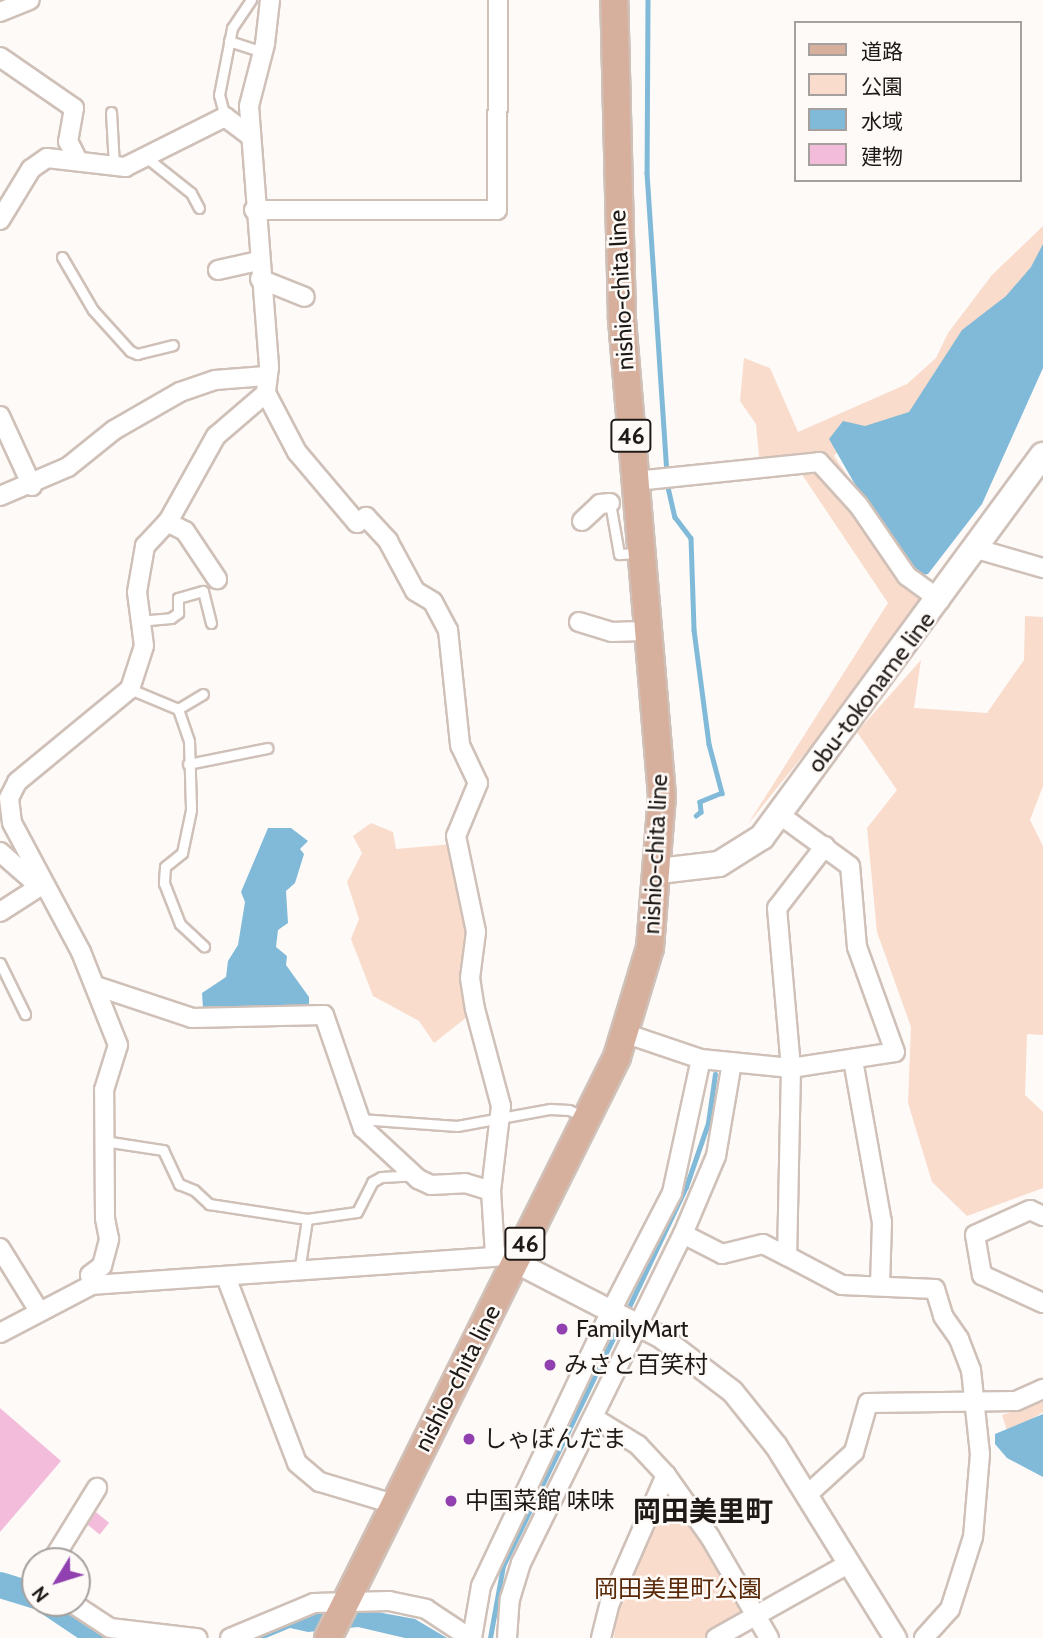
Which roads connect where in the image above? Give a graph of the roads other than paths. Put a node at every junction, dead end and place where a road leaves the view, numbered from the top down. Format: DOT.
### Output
graph roads {
  1 [pos="30,0"];
  2 [pos="250,0"];
  3 [pos="270,0"];
  4 [pos="498,0"];
  5 [pos="614,0"];
  6 [pos="0,12"];
  7 [pos="229,41"];
  8 [pos="262,52"];
  9 [pos="0,57"];
  10 [pos="111,112"];
  11 [pos="225,117"];
  12 [pos="249,135"];
  13 [pos="147,158"];
  14 [pos="77,159"];
  15 [pos="114,168"];
  16 [pos="199,208"];
  17 [pos="254,210"];
  18 [pos="0,220"];
  19 [pos="62,257"];
  20 [pos="258,261"];
  21 [pos="218,270"];
  22 [pos="260,279"];
  23 [pos="305,297"];
  24 [pos="173,345"];
  25 [pos="266,384"];
  26 [pos="0,416"];
  27 [pos="1043,455"];
  28 [pos="636,481"];
  29 [pos="32,486"];
  30 [pos="0,496"];
  31 [pos="610,503"];
  32 [pos="582,520"];
  33 [pos="167,522"];
  34 [pos="976,549"];
  35 [pos="639,553"];
  36 [pos="1043,568"];
  37 [pos="216,579"];
  38 [pos="940,600"];
  39 [pos="138,621"];
  40 [pos="579,622"];
  41 [pos="211,623"];
  42 [pos="649,631"];
  43 [pos="130,689"];
  44 [pos="203,694"];
  45 [pos="178,709"];
  46 [pos="267,748"];
  47 [pos="188,764"];
  48 [pos="780,815"];
  49 [pos="825,846"];
  50 [pos="0,852"];
  51 [pos="659,871"];
  52 [pos="40,882"];
  53 [pos="0,912"];
  54 [pos="204,946"];
  55 [pos="0,963"];
  56 [pos="96,986"];
  57 [pos="25,1014"];
  58 [pos="627,1034"];
  59 [pos="703,1060"];
  60 [pos="853,1060"];
  61 [pos="728,1062"];
  62 [pos="791,1068"];
  63 [pos="589,1118"];
  64 [pos="360,1119"];
  65 [pos="500,1120"];
  66 [pos="104,1141"];
  67 [pos="416,1177"];
  68 [pos="392,1183"];
  69 [pos="491,1191"];
  70 [pos="1043,1216"];
  71 [pos="307,1219"];
  72 [pos="683,1234"];
  73 [pos="0,1248"];
  74 [pos="787,1256"];
  75 [pos="505,1259"];
  76 [pos="299,1270"];
  77 [pos="226,1277"];
  78 [pos="92,1284"];
  79 [pos="880,1286"];
  80 [pos="1043,1303"];
  81 [pos="39,1311"];
  82 [pos="625,1318"];
  83 [pos="0,1333"];
  84 [pos="1043,1389"];
  85 [pos="976,1403"];
  86 [pos="594,1418"];
  87 [pos="666,1475"];
  88 [pos="97,1489"];
  89 [pos="807,1495"];
  90 [pos="394,1504"];
  91 [pos="61,1547"];
  92 [pos="848,1564"];
  93 [pos="345,1602"];
  94 [pos="91,1616"];
  95 [pos="759,1617"];
  96 [pos="197,1638"];
  97 [pos="230,1638"];
  98 [pos="328,1638"];
  99 [pos="471,1638"];
  100 [pos="507,1638"];
  101 [pos="601,1638"];
  102 [pos="716,1638"];
  103 [pos="769,1638"];
  104 [pos="895,1638"];
  105 [pos="924,1638"];
  1 -- 6 [label="street"];
  2 -- 7 [label="lane"];
  3 -- 8 [label="street"];
  4 -- 17 [label="street"];
  5 -- 28 [label="main road, nishio-chita line / 46"];
  7 -- 8 [label="lane"];
  7 -- 11 [label="lane"];
  8 -- 12 [label="street"];
  9 -- 14 [label="street"];
  10 -- 15 [label="lane"];
  11 -- 12 [label="street"];
  11 -- 13 [label="street"];
  12 -- 17 [label="street"];
  13 -- 15 [label="street"];
  13 -- 16 [label="lane"];
  14 -- 15 [label="street"];
  14 -- 18 [label="street"];
  17 -- 20 [label="street"];
  19 -- 24 [label="lane"];
  20 -- 21 [label="street"];
  20 -- 22 [label="street"];
  22 -- 23 [label="street"];
  22 -- 25 [label="street"];
  25 -- 29 [label="street"];
  25 -- 33 [label="street"];
  25 -- 65 [label="street"];
  26 -- 29 [label="street"];
  27 -- 34 [label="main road, obu-tokoname line"];
  28 -- 35 [label="main road, nishio-chita line / 46"];
  28 -- 38 [label="street"];
  29 -- 30 [label="street"];
  31 -- 32 [label="street"];
  31 -- 35 [label="lane"];
  33 -- 37 [label="street"];
  33 -- 39 [label="street"];
  34 -- 36 [label="street"];
  34 -- 38 [label="main road, obu-tokoname line"];
  35 -- 42 [label="main road, nishio-chita line / 46"];
  38 -- 48 [label="main road, obu-tokoname line"];
  39 -- 41 [label="lane"];
  39 -- 43 [label="street"];
  40 -- 42 [label="street"];
  42 -- 51 [label="main road, nishio-chita line / 46"];
  43 -- 45 [label="lane"];
  43 -- 52 [label="street"];
  44 -- 45 [label="lane"];
  45 -- 47 [label="lane"];
  46 -- 47 [label="lane"];
  47 -- 54 [label="lane"];
  48 -- 49 [label="street"];
  48 -- 51 [label="main road, obu-tokoname line"];
  49 -- 60 [label="street"];
  49 -- 62 [label="street"];
  50 -- 52 [label="street"];
  51 -- 58 [label="main road, nishio-chita line / 46"];
  52 -- 53 [label="street"];
  52 -- 56 [label="street"];
  55 -- 57 [label="lane"];
  56 -- 64 [label="street"];
  56 -- 66 [label="street"];
  58 -- 59 [label="street"];
  58 -- 63 [label="main road, nishio-chita line / 46"];
  59 -- 61 [label="street"];
  59 -- 82 [label="street"];
  60 -- 62 [label="street"];
  60 -- 79 [label="street"];
  61 -- 62 [label="street"];
  61 -- 72 [label="street"];
  62 -- 74 [label="street"];
  63 -- 65 [label="lane"];
  63 -- 75 [label="main road, nishio-chita line / 46"];
  64 -- 65 [label="lane"];
  64 -- 67 [label="street"];
  65 -- 69 [label="street"];
  66 -- 71 [label="lane"];
  66 -- 78 [label="street"];
  67 -- 68 [label="lane"];
  67 -- 69 [label="street"];
  67 -- 71 [label="lane"];
  69 -- 75 [label="street"];
  70 -- 80 [label="street"];
  71 -- 76 [label="lane"];
  72 -- 74 [label="street"];
  72 -- 82 [label="street"];
  73 -- 81 [label="street"];
  74 -- 79 [label="street"];
  75 -- 76 [label="street"];
  75 -- 82 [label="street"];
  75 -- 90 [label="main road, nishio-chita line / 46"];
  76 -- 77 [label="street"];
  77 -- 78 [label="street"];
  77 -- 90 [label="street"];
  78 -- 81 [label="street"];
  79 -- 85 [label="street"];
  81 -- 83 [label="street"];
  82 -- 86 [label="street"];
  82 -- 89 [label="street"];
  82 -- 99 [label="street"];
  84 -- 85 [label="street"];
  85 -- 89 [label="street"];
  85 -- 105 [label="street"];
  86 -- 87 [label="street"];
  86 -- 100 [label="street"];
  87 -- 95 [label="street"];
  87 -- 101 [label="street"];
  88 -- 91 [label="street"];
  89 -- 92 [label="street"];
  90 -- 93 [label="main road, nishio-chita line / 46"];
  92 -- 95 [label="street"];
  92 -- 104 [label="street"];
  93 -- 97 [label="street"];
  93 -- 98 [label="main road, nishio-chita line / 46"];
  93 -- 99 [label="street"];
  94 -- 96 [label="street"];
  95 -- 102 [label="street"];
  95 -- 103 [label="street"];
}
